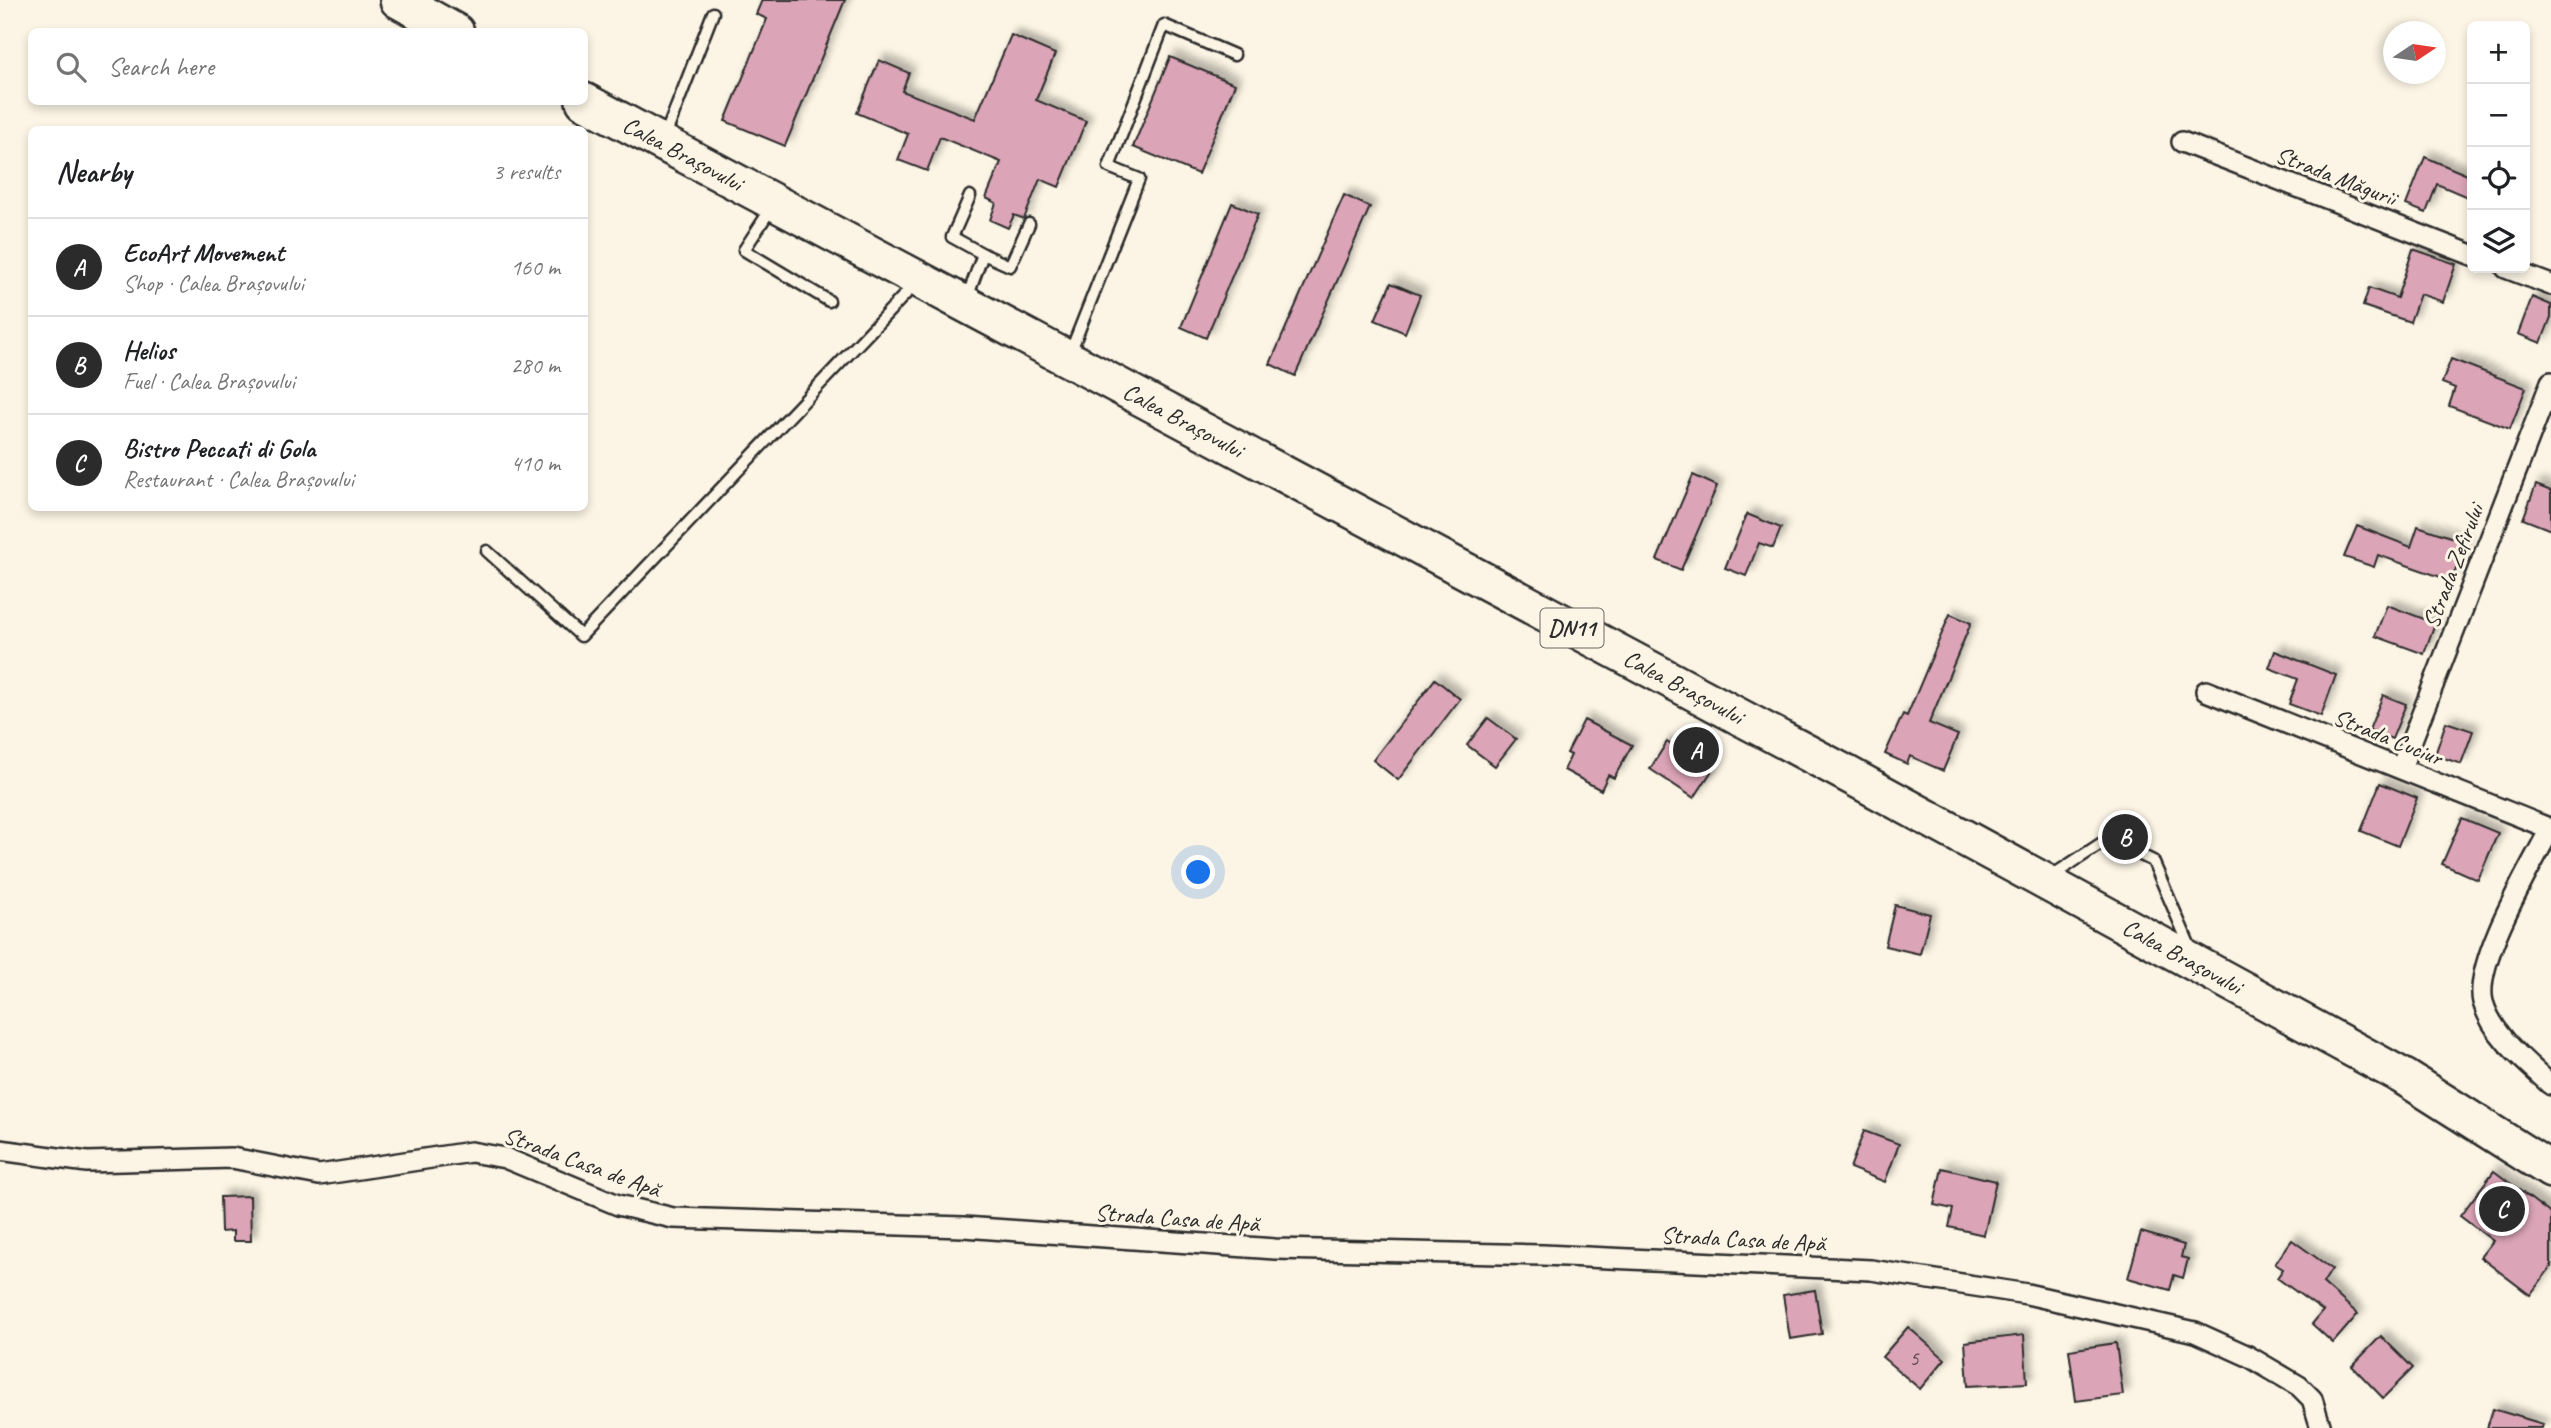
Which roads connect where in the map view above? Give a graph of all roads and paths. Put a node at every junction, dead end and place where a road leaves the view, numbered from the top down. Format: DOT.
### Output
graph roads {
  1 [pos="397,0"];
  2 [pos="713,13"];
  3 [pos="449,28"];
  4 [pos="1234,55"];
  5 [pos="588,103"];
  6 [pos="2182,142"];
  7 [pos="663,143"];
  8 [pos="970,196"];
  9 [pos="775,204"];
  10 [pos="1029,224"];
  11 [pos="2467,253"];
  12 [pos="984,254"];
  13 [pos="2519,273"];
  14 [pos="918,280"];
  15 [pos="2551,285"];
  16 [pos="829,301"];
  17 [pos="964,305"];
  18 [pos="1067,359"];
  19 [pos="2551,382"];
  20 [pos="487,551"];
  21 [pos="2206,691"];
  22 [pos="2401,768"];
  23 [pos="2551,829"];
  24 [pos="2043,881"];
  25 [pos="2198,966"];
  26 [pos="2551,1085"];
  27 [pos="0,1150"];
  28 [pos="2551,1170"];
  29 [pos="2321,1428"];
  1 -- 3 [label="highway"];
  2 -- 7 [label="lane"];
  4 -- 18 [label="lane"];
  5 -- 7 [label="highway, Calea Brașovului / DN11"];
  6 -- 11 [label="street, Strada Măgurii"];
  7 -- 9 [label="highway, Calea Brașovului / DN11"];
  8 -- 12 [label="lane"];
  9 -- 14 [label="highway, Calea Brașovului / DN11"];
  9 -- 16 [label="lane"];
  10 -- 12 [label="lane"];
  12 -- 17 [label="lane"];
  13 -- 15 [label="street"];
  14 -- 17 [label="highway, Calea Brașovului / DN11"];
  14 -- 20 [label="lane"];
  17 -- 18 [label="highway, Calea Brașovului / DN11"];
  18 -- 24 [label="highway, Calea Brașovului / DN11"];
  19 -- 22 [label="street, Strada Zefirului"];
  21 -- 22 [label="street, Strada Cuciur"];
  22 -- 23 [label="street, Strada Cuciur"];
  23 -- 26 [label="street, Strada Cuciur"];
  24 -- 25 [label="highway, Calea Brașovului / DN11"];
  24 -- 25 [label="lane"];
  25 -- 28 [label="highway, Calea Brașovului / DN11"];
  27 -- 29 [label="street, Strada Casa de Apă"];
}
